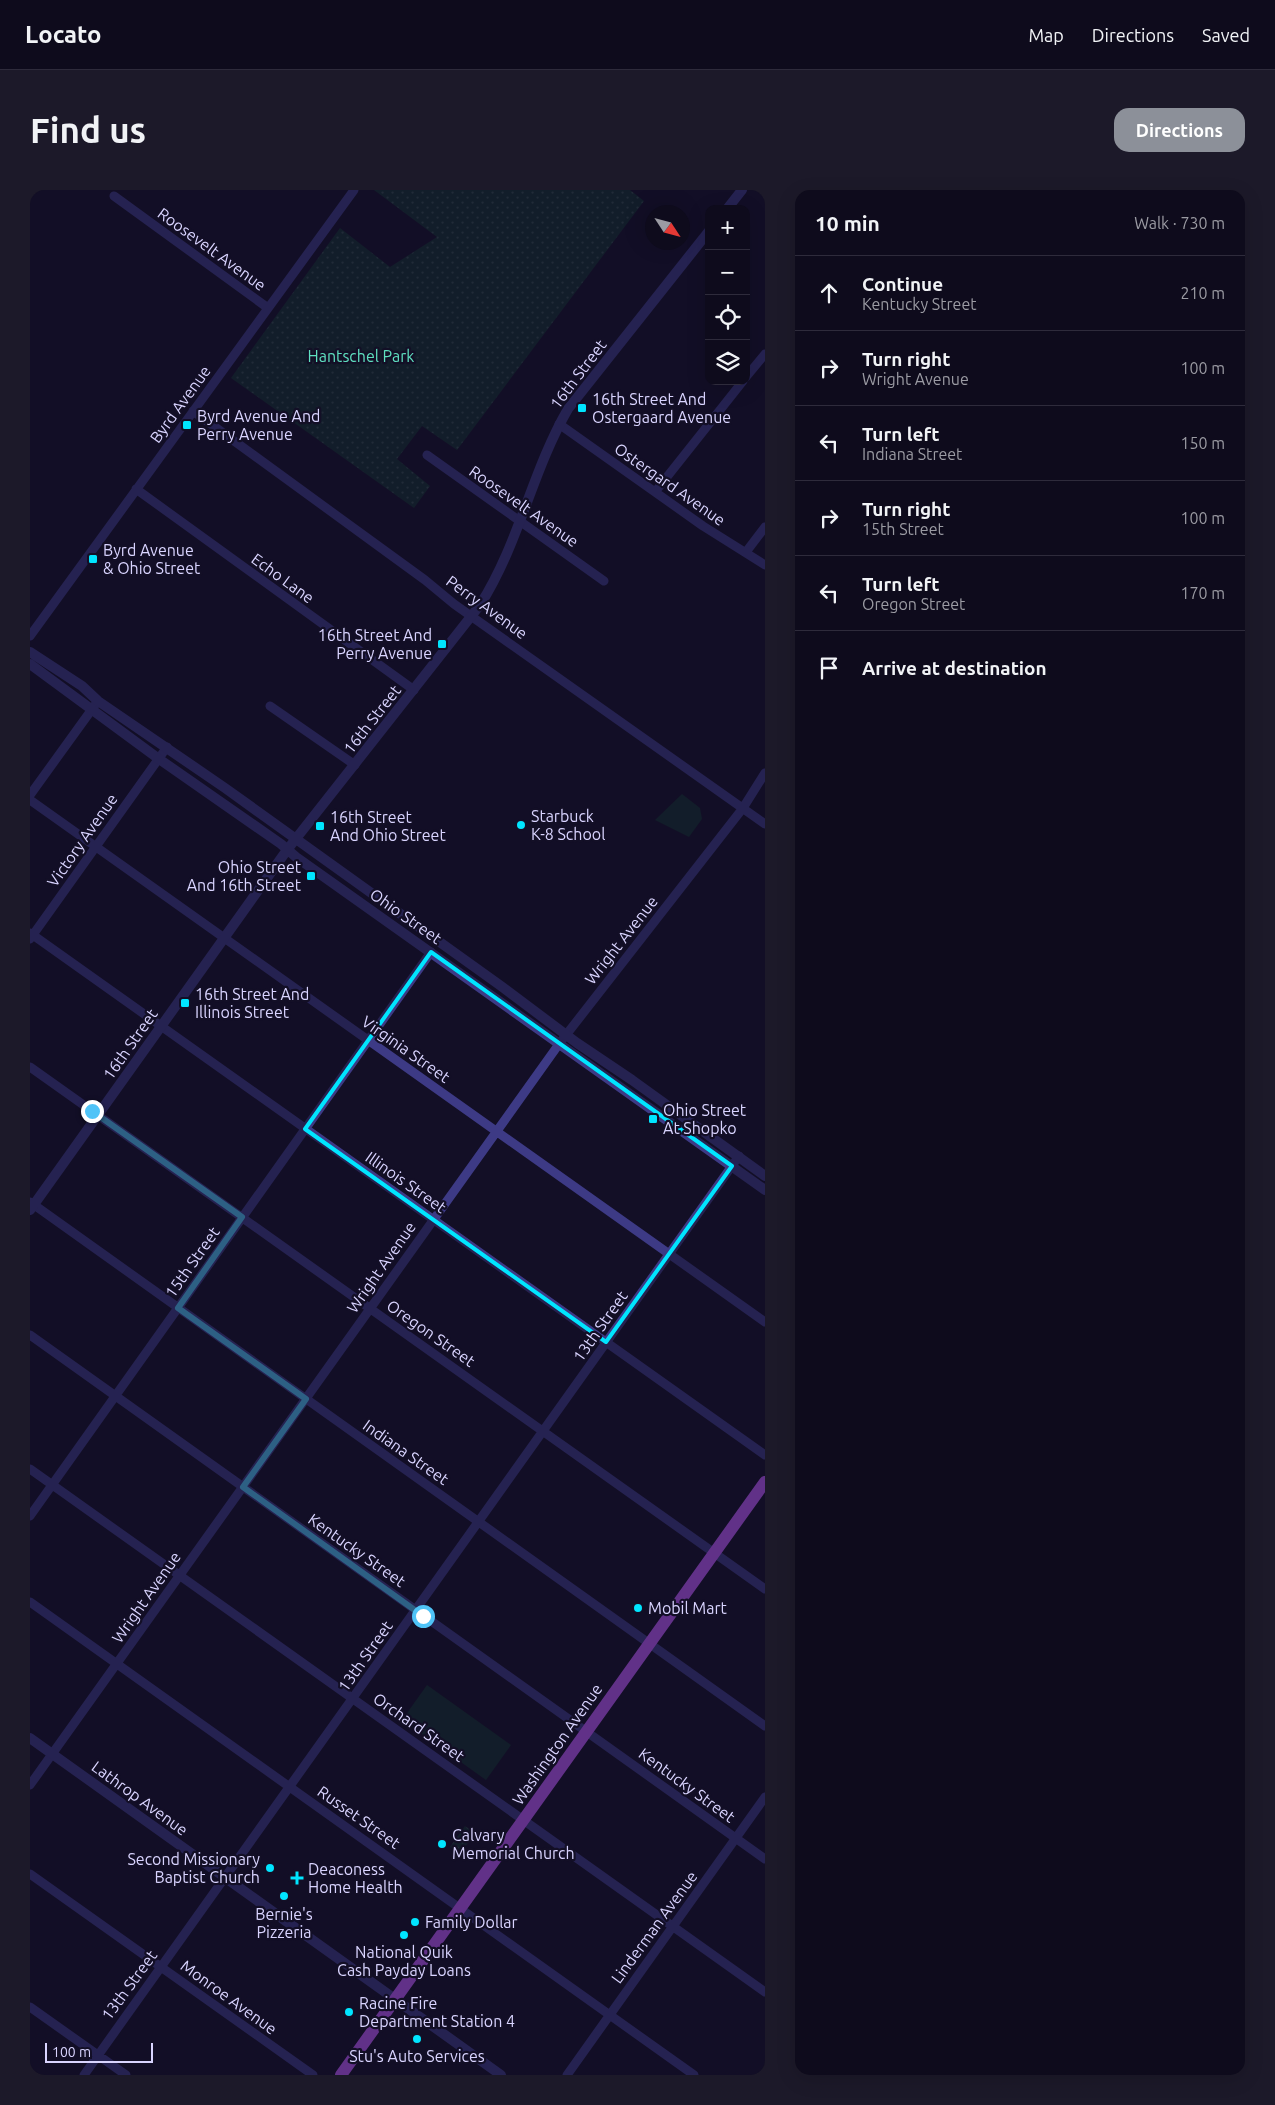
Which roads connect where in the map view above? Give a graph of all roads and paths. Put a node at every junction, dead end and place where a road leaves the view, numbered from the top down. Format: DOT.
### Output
graph roads {
  1 [pos="354,190"];
  2 [pos="742,190"];
  3 [pos="114,196"];
  4 [pos="730,205"];
  5 [pos="705,236"];
  6 [pos="268,308"];
  7 [pos="765,354"];
  8 [pos="750,372"];
  9 [pos="740,385"];
  10 [pos="193,411"];
  11 [pos="559,424"];
  12 [pos="427,456"];
  13 [pos="136,489"];
  14 [pos="655,492"];
  15 [pos="520,521"];
  16 [pos="765,527"];
  17 [pos="746,552"];
  18 [pos="765,565"];
  19 [pos="604,581"];
  20 [pos="472,616"];
  21 [pos="30,636"];
  22 [pos="30,652"];
  23 [pos="30,664"];
  24 [pos="414,690"];
  25 [pos="95,705"];
  26 [pos="270,706"];
  27 [pos="167,747"];
  28 [pos="159,759"];
  29 [pos="355,765"];
  30 [pos="765,773"];
  31 [pos="30,795"];
  32 [pos="30,800"];
  33 [pos="743,808"];
  34 [pos="765,824"];
  35 [pos="296,839"];
  36 [pos="96,847"];
  37 [pos="288,850"];
  38 [pos="31,936"];
  39 [pos="224,938"];
  40 [pos="431,952"];
  41 [pos="501,986"];
  42 [pos="487,993"];
  43 [pos="161,1026"];
  44 [pos="566,1034"];
  45 [pos="368,1041"];
  46 [pos="559,1044"];
  47 [pos="30,1066"];
  48 [pos="98,1115"];
  49 [pos="305,1129"];
  50 [pos="496,1131"];
  51 [pos="739,1156"];
  52 [pos="732,1166"];
  53 [pos="765,1176"];
  54 [pos="765,1190"];
  55 [pos="31,1206"];
  56 [pos="242,1217"];
  57 [pos="433,1220"];
  58 [pos="669,1254"];
  59 [pos="178,1308"];
  60 [pos="370,1308"];
  61 [pos="765,1322"];
  62 [pos="30,1335"];
  63 [pos="606,1342"];
  64 [pos="115,1396"];
  65 [pos="306,1399"];
  66 [pos="543,1431"];
  67 [pos="765,1455"];
  68 [pos="30,1468"];
  69 [pos="765,1482"];
  70 [pos="52,1484"];
  71 [pos="243,1487"];
  72 [pos="30,1516"];
  73 [pos="478,1522"];
  74 [pos="714,1553"];
  75 [pos="180,1575"];
  76 [pos="765,1589"];
  77 [pos="30,1602"];
  78 [pos="416,1610"];
  79 [pos="649,1644"];
  80 [pos="117,1664"];
  81 [pos="352,1698"];
  82 [pos="765,1726"];
  83 [pos="586,1732"];
  84 [pos="30,1738"];
  85 [pos="52,1754"];
  86 [pos="30,1785"];
  87 [pos="290,1787"];
  88 [pos="765,1797"];
  89 [pos="524,1820"];
  90 [pos="736,1838"];
  91 [pos="765,1859"];
  92 [pos="30,1874"];
  93 [pos="225,1878"];
  94 [pos="460,1908"];
  95 [pos="673,1927"];
  96 [pos="161,1967"];
  97 [pos="765,1992"];
  98 [pos="395,2000"];
  99 [pos="30,2007"];
  100 [pos="610,2015"];
  101 [pos="98,2055"];
  102 [pos="84,2075"];
  103 [pos="126,2075"];
  104 [pos="312,2075"];
  105 [pos="341,2075"];
  106 [pos="501,2075"];
  107 [pos="567,2075"];
  108 [pos="694,2075"];
  1 -- 6 [label="street, Byrd Avenue"];
  2 -- 4 [label="street"];
  3 -- 6 [label="street, Roosevelt Avenue"];
  5 -- 11 [label="street, 16th Street"];
  6 -- 10 [label="street, Byrd Avenue"];
  7 -- 8 [label="street"];
  9 -- 14 [label="street"];
  10 -- 13 [label="street, Byrd Avenue"];
  10 -- 20 [label="street, Perry Avenue"];
  11 -- 14 [label="street, Ostergard Avenue"];
  11 -- 15 [label="street, 16th Street"];
  12 -- 15 [label="street, Roosevelt Avenue"];
  13 -- 21 [label="street, Byrd Avenue"];
  13 -- 24 [label="street, Echo Lane"];
  14 -- 17 [label="street, Ostergard Avenue"];
  15 -- 19 [label="street, Roosevelt Avenue"];
  15 -- 20 [label="street, 16th Street"];
  16 -- 17 [label="street"];
  17 -- 18 [label="street, Ostergard Avenue"];
  20 -- 24 [label="street, 16th Street"];
  20 -- 33 [label="street, Perry Avenue"];
  22 -- 25 [label="street, Ohio Street"];
  23 -- 25 [label="street, Ohio Street"];
  24 -- 29 [label="street, 16th Street"];
  25 -- 27 [label="street, Ohio Street"];
  25 -- 28 [label="street, Ohio Street"];
  25 -- 31 [label="street"];
  26 -- 29 [label="street"];
  27 -- 28 [label="street, Victory Avenue"];
  27 -- 35 [label="street, Ohio Street"];
  28 -- 36 [label="street, Victory Avenue"];
  28 -- 37 [label="street, Ohio Street"];
  29 -- 35 [label="street, 16th Street"];
  30 -- 33 [label="street, Wright Avenue"];
  32 -- 36 [label="street, Virginia Street"];
  33 -- 34 [label="street, Perry Avenue"];
  33 -- 44 [label="street, Wright Avenue"];
  35 -- 37 [label="street, 16th Street"];
  35 -- 41 [label="street, Ohio Street"];
  36 -- 38 [label="street, Victory Avenue"];
  36 -- 39 [label="street, Virginia Street"];
  37 -- 39 [label="street, 16th Street"];
  37 -- 40 [label="street, Ohio Street"];
  38 -- 43 [label="street, Illinois Street"];
  39 -- 43 [label="street, 16th Street"];
  39 -- 45 [label="street, Virginia Street"];
  40 -- 42 [label="street, Ohio Street"];
  40 -- 45 [label="street, 15th Street"];
  41 -- 42 [label="street"];
  41 -- 44 [label="street, Ohio Street"];
  42 -- 46 [label="street, Ohio Street"];
  43 -- 48 [label="street, 16th Street"];
  43 -- 49 [label="street, Illinois Street"];
  44 -- 46 [label="street, Wright Avenue"];
  44 -- 51 [label="street, Ohio Street"];
  45 -- 49 [label="street, 15th Street"];
  45 -- 50 [label="street, Virginia Street"];
  46 -- 50 [label="street, Wright Avenue"];
  46 -- 52 [label="street, Ohio Street"];
  47 -- 48 [label="street, Oregon Street"];
  48 -- 55 [label="street, 16th Street"];
  48 -- 56 [label="street, Oregon Street"];
  49 -- 56 [label="street, 15th Street"];
  49 -- 57 [label="street, Illinois Street"];
  50 -- 57 [label="street, Wright Avenue"];
  50 -- 58 [label="street, Virginia Street"];
  51 -- 52 [label="street, 13th Street"];
  51 -- 53 [label="street, Ohio Street"];
  52 -- 54 [label="street, Ohio Street"];
  52 -- 58 [label="street, 13th Street"];
  55 -- 59 [label="street, Indiana Street"];
  56 -- 59 [label="street, 15th Street"];
  56 -- 60 [label="street, Oregon Street"];
  57 -- 60 [label="street, Wright Avenue"];
  57 -- 63 [label="street, Illinois Street"];
  58 -- 61 [label="street, Virginia Street"];
  58 -- 63 [label="street, 13th Street"];
  59 -- 64 [label="street, 15th Street"];
  59 -- 65 [label="street, Indiana Street"];
  60 -- 65 [label="street, Wright Avenue"];
  60 -- 66 [label="street, Oregon Street"];
  62 -- 64 [label="street, Kentucky Street"];
  63 -- 66 [label="street, 13th Street"];
  63 -- 67 [label="street, Illinois Street"];
  64 -- 70 [label="street, 15th Street"];
  64 -- 71 [label="street, Kentucky Street"];
  65 -- 71 [label="street, Wright Avenue"];
  65 -- 73 [label="street, Indiana Street"];
  66 -- 73 [label="street, 13th Street"];
  66 -- 74 [label="street, Oregon Street"];
  68 -- 70 [label="street, Orchard Street"];
  69 -- 74 [label="main road, Washington Avenue"];
  70 -- 72 [label="street, 15th Street"];
  70 -- 75 [label="street, Orchard Street"];
  71 -- 75 [label="street, Wright Avenue"];
  71 -- 78 [label="street, Kentucky Street"];
  73 -- 78 [label="street, 13th Street"];
  73 -- 79 [label="street, Indiana Street"];
  74 -- 76 [label="street, Oregon Street"];
  74 -- 79 [label="main road, Washington Avenue"];
  75 -- 80 [label="street, Wright Avenue"];
  75 -- 81 [label="street, Orchard Street"];
  77 -- 80 [label="street, Russet Street"];
  78 -- 81 [label="street, 13th Street"];
  78 -- 83 [label="street, Kentucky Street"];
  79 -- 82 [label="street, Indiana Street"];
  79 -- 83 [label="main road, Washington Avenue"];
  80 -- 85 [label="street, Wright Avenue"];
  80 -- 87 [label="street, Russet Street"];
  81 -- 87 [label="street, 13th Street"];
  81 -- 89 [label="street, Orchard Street"];
  83 -- 89 [label="main road, Washington Avenue"];
  83 -- 90 [label="street, Kentucky Street"];
  84 -- 85 [label="street, Lathrop Avenue"];
  85 -- 86 [label="street, Wright Avenue"];
  85 -- 93 [label="street, Lathrop Avenue"];
  87 -- 93 [label="street, 13th Street"];
  87 -- 94 [label="street, Russet Street"];
  88 -- 90 [label="street, Linderman Avenue"];
  89 -- 94 [label="main road, Washington Avenue"];
  89 -- 95 [label="street, Orchard Street"];
  90 -- 91 [label="street, Kentucky Street"];
  90 -- 95 [label="street, Linderman Avenue"];
  92 -- 96 [label="street, Monroe Avenue"];
  93 -- 96 [label="street, 13th Street"];
  93 -- 98 [label="street, Lathrop Avenue"];
  94 -- 98 [label="main road, Washington Avenue"];
  94 -- 100 [label="street, Russet Street"];
  95 -- 97 [label="street, Orchard Street"];
  95 -- 100 [label="street, Linderman Avenue"];
  96 -- 101 [label="street, 13th Street"];
  96 -- 104 [label="street, Monroe Avenue"];
  98 -- 105 [label="main road, Washington Avenue"];
  98 -- 106 [label="street, Lathrop Avenue"];
  99 -- 101 [label="street"];
  100 -- 107 [label="street, Linderman Avenue"];
  100 -- 108 [label="street, Russet Street"];
  101 -- 102 [label="street, 13th Street"];
  101 -- 103 [label="street"];
}
